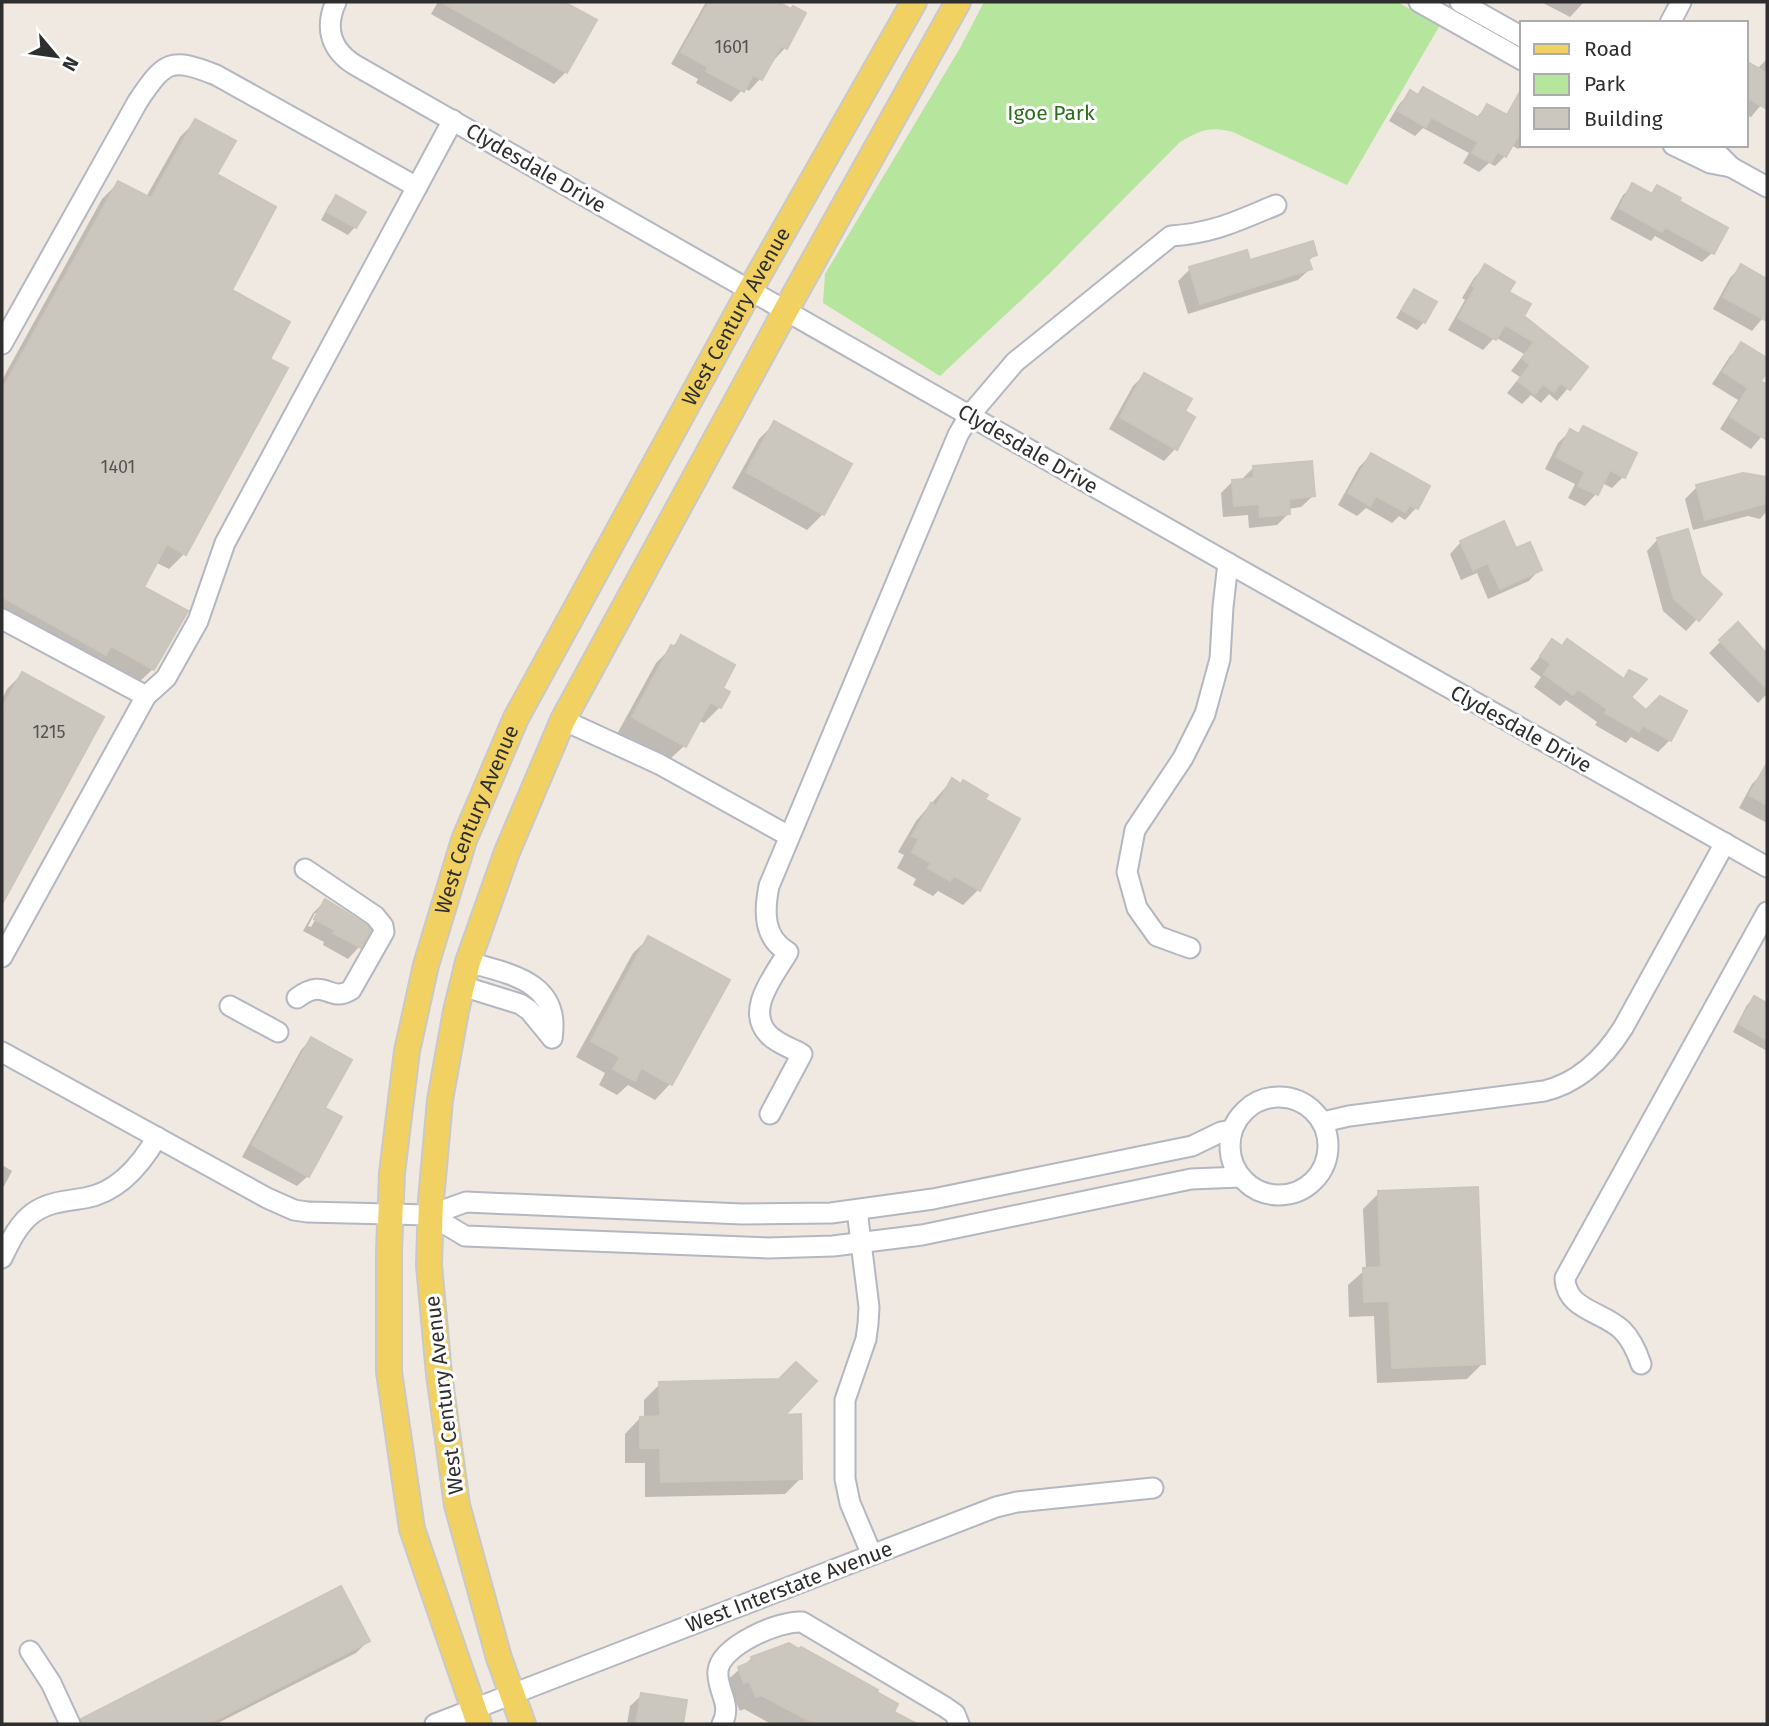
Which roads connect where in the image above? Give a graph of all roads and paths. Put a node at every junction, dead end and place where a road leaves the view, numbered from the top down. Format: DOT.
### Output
graph roads {
  1 [pos="336,2"];
  2 [pos="914,2"];
  3 [pos="958,2"];
  4 [pos="1419,2"];
  5 [pos="1460,2"];
  6 [pos="1682,2"];
  7 [pos="1671,21"];
  8 [pos="1520,36"];
  9 [pos="1520,59"];
  10 [pos="453,120"];
  11 [pos="1677,147"];
  12 [pos="1711,147"];
  13 [pos="1731,167"];
  14 [pos="417,187"];
  15 [pos="1767,187"];
  16 [pos="1276,205"];
  17 [pos="750,290"];
  18 [pos="786,310"];
  19 [pos="2,344"];
  20 [pos="969,416"];
  21 [pos="1228,563"];
  22 [pos="2,618"];
  23 [pos="146,696"];
  24 [pos="563,720"];
  25 [pos="789,836"];
  26 [pos="1725,843"];
  27 [pos="1767,867"];
  28 [pos="305,869"];
  29 [pos="1767,912"];
  30 [pos="1190,948"];
  31 [pos="2,957"];
  32 [pos="468,962"];
  33 [pos="462,986"];
  34 [pos="297,998"];
  35 [pos="230,1006"];
  36 [pos="278,1032"];
  37 [pos="2,1052"];
  38 [pos="769,1114"];
  39 [pos="1323,1122"];
  40 [pos="1232,1130"];
  41 [pos="157,1137"];
  42 [pos="1240,1177"];
  43 [pos="858,1210"];
  44 [pos="389,1214"];
  45 [pos="430,1215"];
  46 [pos="862,1243"];
  47 [pos="2,1258"];
  48 [pos="1641,1364"];
  49 [pos="1153,1488"];
  50 [pos="872,1555"];
  51 [pos="30,1651"];
  52 [pos="511,1695"];
  53 [pos="476,1716"];
  54 [pos="70,1724"];
  55 [pos="435,1724"];
  56 [pos="523,1724"];
  57 [pos="722,1724"];
  58 [pos="959,1724"];
  1 -- 10 [label="street, Clydesdale Drive"];
  2 -- 17 [label="main road, West Century Avenue"];
  3 -- 18 [label="main road, West Century Avenue"];
  4 -- 9 [label="street"];
  5 -- 8 [label="street"];
  6 -- 7 [label="street"];
  10 -- 14 [label="street"];
  10 -- 17 [label="street, Clydesdale Drive"];
  11 -- 13 [label="street"];
  12 -- 13 [label="street"];
  13 -- 15 [label="street"];
  14 -- 19 [label="street"];
  14 -- 23 [label="street"];
  16 -- 20 [label="street"];
  17 -- 18 [label="street, Clydesdale Drive"];
  17 -- 44 [label="main road, West Century Avenue"];
  18 -- 20 [label="street, Clydesdale Drive"];
  18 -- 24 [label="main road, West Century Avenue"];
  20 -- 21 [label="street, Clydesdale Drive"];
  20 -- 25 [label="street"];
  21 -- 26 [label="street, Clydesdale Drive"];
  21 -- 30 [label="street"];
  22 -- 23 [label="street"];
  23 -- 31 [label="street"];
  24 -- 25 [label="street"];
  24 -- 32 [label="main road, West Century Avenue"];
  25 -- 38 [label="street"];
  26 -- 27 [label="street, Clydesdale Drive"];
  26 -- 39 [label="street"];
  28 -- 34 [label="street"];
  29 -- 48 [label="street"];
  32 -- 33 [label="main road, West Century Avenue"];
  32 -- 33 [label="street"];
  33 -- 45 [label="main road, West Century Avenue"];
  35 -- 36 [label="street"];
  37 -- 41 [label="street"];
  39 -- 40 [label="street"];
  39 -- 42 [label="street"];
  40 -- 42 [label="street"];
  40 -- 43 [label="street"];
  41 -- 44 [label="street"];
  41 -- 47 [label="street"];
  42 -- 46 [label="street"];
  43 -- 45 [label="street"];
  43 -- 46 [label="street"];
  44 -- 45 [label="street"];
  44 -- 53 [label="main road, West Century Avenue"];
  45 -- 46 [label="street"];
  45 -- 52 [label="main road, West Century Avenue"];
  46 -- 50 [label="street"];
  49 -- 50 [label="street, West Interstate Avenue"];
  50 -- 52 [label="street, West Interstate Avenue"];
  51 -- 54 [label="street"];
  52 -- 53 [label="street, West Interstate Avenue"];
  52 -- 56 [label="main road, West Century Avenue"];
  53 -- 55 [label="street, West Interstate Avenue"];
  57 -- 58 [label="street"];
}
